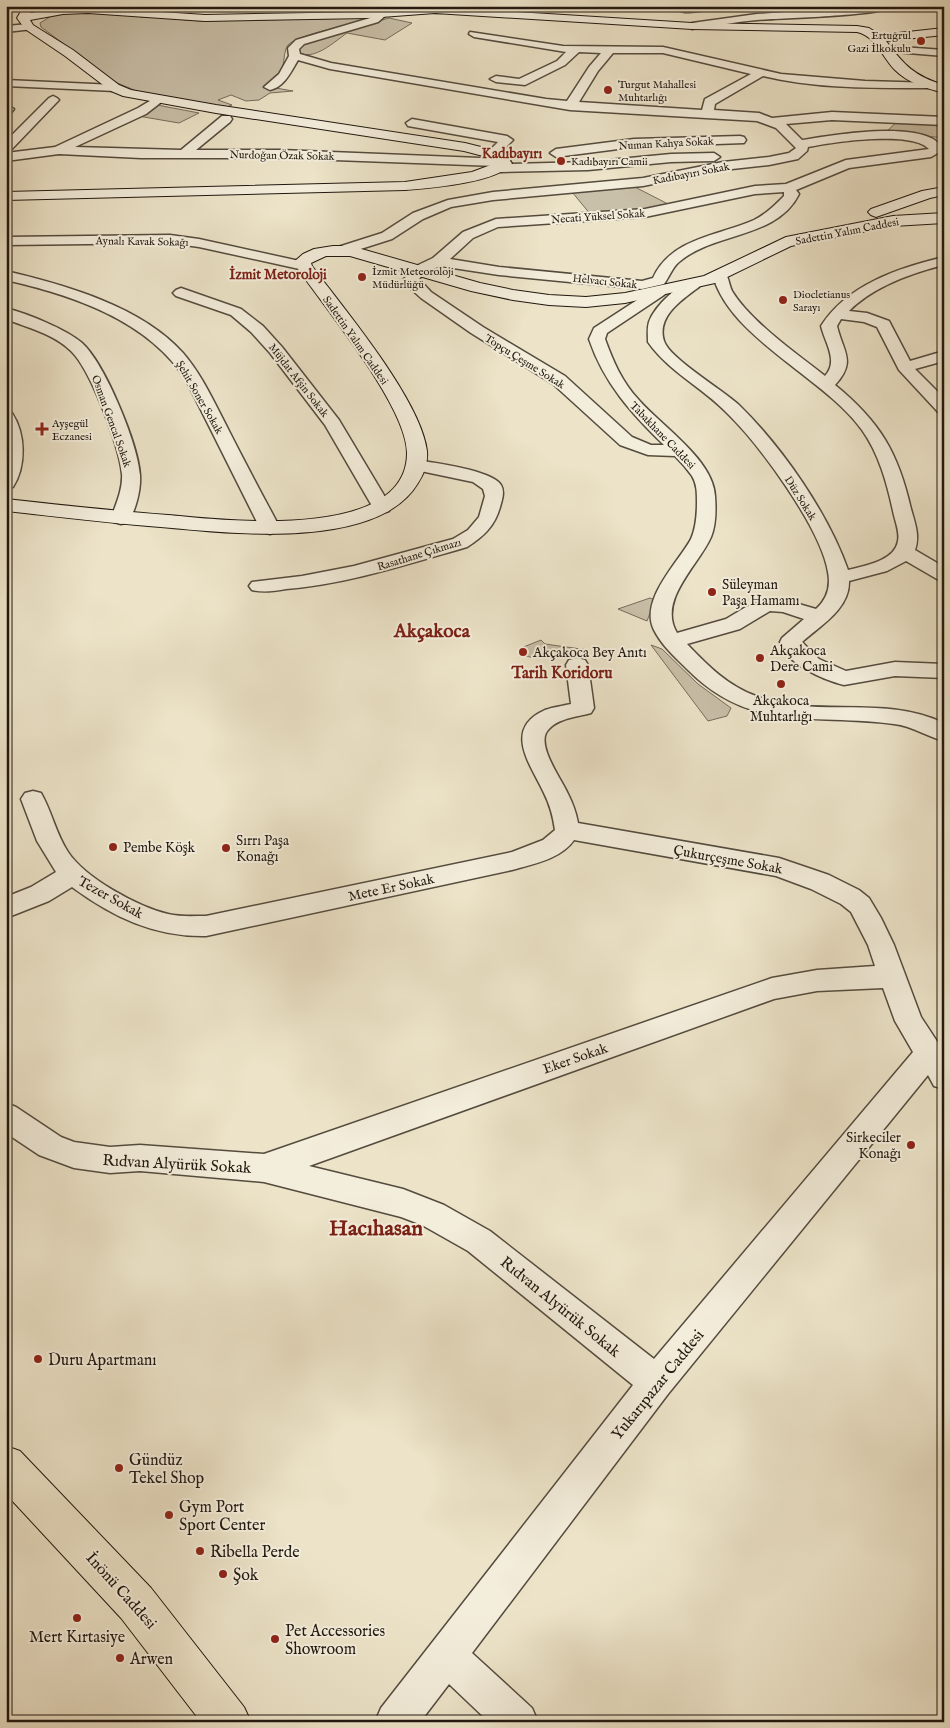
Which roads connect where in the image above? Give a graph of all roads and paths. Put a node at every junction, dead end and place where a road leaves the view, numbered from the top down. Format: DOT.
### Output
graph roads {
  1 [pos="30,6"];
  2 [pos="155,6"];
  3 [pos="461,6"];
  4 [pos="709,6"];
  5 [pos="889,6"];
  6 [pos="877,8"];
  7 [pos="682,9"];
  8 [pos="435,10"];
  9 [pos="145,14"];
  10 [pos="379,14"];
  11 [pos="26,23"];
  12 [pos="692,26"];
  13 [pos="6,29"];
  14 [pos="944,30"];
  15 [pos="474,34"];
  16 [pos="877,39"];
  17 [pos="542,47"];
  18 [pos="576,49"];
  19 [pos="610,49"];
  20 [pos="887,49"];
  21 [pos="944,53"];
  22 [pos="529,54"];
  23 [pos="295,56"];
  24 [pos="508,68"];
  25 [pos="760,73"];
  26 [pos="350,82"];
  27 [pos="6,83"];
  28 [pos="930,85"];
  29 [pos="270,87"];
  30 [pos="115,88"];
  31 [pos="944,89"];
  32 [pos="53,100"];
  33 [pos="158,100"];
  34 [pos="570,106"];
  35 [pos="708,114"];
  36 [pos="226,119"];
  37 [pos="774,121"];
  38 [pos="944,121"];
  39 [pos="412,123"];
  40 [pos="740,140"];
  41 [pos="801,144"];
  42 [pos="6,148"];
  43 [pos="59,150"];
  44 [pos="184,154"];
  45 [pos="6,157"];
  46 [pos="781,158"];
  47 [pos="500,161"];
  48 [pos="788,188"];
  49 [pos="944,191"];
  50 [pos="6,196"];
  51 [pos="944,218"];
  52 [pos="6,241"];
  53 [pos="786,242"];
  54 [pos="343,250"];
  55 [pos="438,261"];
  56 [pos="944,261"];
  57 [pos="304,266"];
  58 [pos="419,270"];
  59 [pos="6,275"];
  60 [pos="720,276"];
  61 [pos="694,284"];
  62 [pos="659,292"];
  63 [pos="181,293"];
  64 [pos="6,314"];
  65 [pos="838,314"];
  66 [pos="944,356"];
  67 [pos="905,367"];
  68 [pos="826,385"];
  69 [pos="944,408"];
  70 [pos="6,417"];
  71 [pos="678,451"];
  72 [pos="417,465"];
  73 [pos="6,483"];
  74 [pos="6,505"];
  75 [pos="382,507"];
  76 [pos="121,518"];
  77 [pos="270,528"];
  78 [pos="904,552"];
  79 [pos="944,576"];
  80 [pos="841,577"];
  81 [pos="259,586"];
  82 [pos="819,617"];
  83 [pos="673,641"];
  84 [pos="577,665"];
  85 [pos="944,672"];
  86 [pos="944,732"];
  87 [pos="32,799"];
  88 [pos="566,820"];
  89 [pos="71,874"];
  90 [pos="6,908"];
  91 [pos="206,926"];
  92 [pos="893,977"];
  93 [pos="936,1066"];
  94 [pos="6,1116"];
  95 [pos="264,1168"];
  96 [pos="656,1382"];
  97 [pos="6,1466"];
  98 [pos="447,1656"];
  99 [pos="229,1722"];
  100 [pos="395,1722"];
  101 [pos="518,1722"];
  1 -- 11 [label="main road"];
  2 -- 9 [label="street"];
  3 -- 8 [label="street"];
  4 -- 7 [label="street"];
  5 -- 6 [label="street"];
  6 -- 12 [label="street"];
  8 -- 10 [label="main road"];
  8 -- 12 [label="main road"];
  9 -- 10 [label="main road"];
  9 -- 11 [label="main road"];
  10 -- 23 [label="street"];
  11 -- 13 [label="street"];
  11 -- 30 [label="main road"];
  12 -- 16 [label="main road"];
  14 -- 16 [label="main road"];
  15 -- 17 [label="street"];
  16 -- 20 [label="main road"];
  17 -- 18 [label="street"];
  17 -- 22 [label="street"];
  18 -- 19 [label="street"];
  18 -- 24 [label="street"];
  19 -- 25 [label="street"];
  19 -- 34 [label="street"];
  20 -- 21 [label="street"];
  20 -- 28 [label="main road"];
  23 -- 26 [label="street"];
  23 -- 29 [label="street"];
  23 -- 34 [label="street"];
  25 -- 28 [label="street"];
  25 -- 35 [label="street"];
  27 -- 30 [label="street"];
  28 -- 31 [label="main road"];
  30 -- 33 [label="main road"];
  32 -- 42 [label="street"];
  33 -- 43 [label="street"];
  33 -- 47 [label="main road"];
  34 -- 35 [label="street"];
  35 -- 37 [label="street"];
  36 -- 44 [label="street"];
  37 -- 38 [label="street"];
  37 -- 41 [label="street"];
  39 -- 47 [label="street"];
  40 -- 47 [label="street, Numan Kahya Sokak"];
  41 -- 46 [label="street, Kadıbayırı Sokak"];
  41 -- 48 [label="street, Necati Yüksel Sokak"];
  43 -- 44 [label="street, Nurdoğan Özak Sokak"];
  43 -- 45 [label="street"];
  44 -- 47 [label="street, Nurdoğan Özak Sokak"];
  46 -- 47 [label="street"];
  46 -- 54 [label="street, Kadıbayırı Sokak"];
  47 -- 50 [label="main road"];
  48 -- 55 [label="street, Necati Yüksel Sokak"];
  48 -- 55 [label="street, Helvacı Sokak"];
  49 -- 53 [label="main road"];
  51 -- 53 [label="main road, Sadettin Yalım Caddesi"];
  52 -- 57 [label="street, Aynalı Kavak Sokağı"];
  53 -- 60 [label="main road, Sadettin Yalım Caddesi"];
  54 -- 57 [label="main road, Sadettin Yalım Caddesi"];
  54 -- 58 [label="main road, Sadettin Yalım Caddesi"];
  55 -- 58 [label="street, Necati Yüksel Sokak"];
  56 -- 65 [label="street"];
  57 -- 72 [label="main road, Sadettin Yalım Caddesi"];
  58 -- 62 [label="main road, Sadettin Yalım Caddesi"];
  58 -- 71 [label="street, Topçu Çeşme Sokak"];
  59 -- 77 [label="street, Şehit Soner Sokak"];
  60 -- 61 [label="main road, Sadettin Yalım Caddesi"];
  60 -- 68 [label="street"];
  61 -- 62 [label="main road, Sadettin Yalım Caddesi"];
  61 -- 80 [label="street, Düz Sokak"];
  62 -- 71 [label="street, Tabakhane Caddesi"];
  63 -- 75 [label="street, Müjdat Afşin Sokak"];
  64 -- 76 [label="street, Osman Gencal Sokak"];
  65 -- 67 [label="street"];
  65 -- 68 [label="street"];
  66 -- 67 [label="street"];
  67 -- 69 [label="street"];
  68 -- 78 [label="street"];
  70 -- 73 [label="street"];
  71 -- 83 [label="street, Tabakhane Caddesi"];
  72 -- 75 [label="main road"];
  72 -- 81 [label="street, Rasathane Çıkmazı"];
  74 -- 76 [label="main road"];
  75 -- 77 [label="main road"];
  76 -- 77 [label="main road"];
  78 -- 79 [label="street"];
  78 -- 80 [label="street"];
  80 -- 82 [label="street"];
  82 -- 83 [label="street"];
  82 -- 85 [label="street"];
  83 -- 86 [label="street, Tabakhane Caddesi"];
  84 -- 88 [label="street"];
  87 -- 89 [label="street, Tezer Sokak"];
  88 -- 91 [label="street, Mete Er Sokak"];
  88 -- 92 [label="street, Çukurçeşme Sokak"];
  89 -- 90 [label="street"];
  89 -- 91 [label="street, Tezer Sokak"];
  92 -- 93 [label="street, Çukurçeşme Sokak"];
  92 -- 95 [label="street, Eker Sokak"];
  93 -- 96 [label="street, Yukarıpazar Caddesi"];
  94 -- 95 [label="street, Rıdvan Alyürük Sokak"];
  95 -- 96 [label="street, Rıdvan Alyürük Sokak"];
  96 -- 98 [label="street, Yukarıpazar Caddesi"];
  97 -- 99 [label="main road, İnönü Caddesi"];
  98 -- 100 [label="street, Yukarıpazar Caddesi"];
  98 -- 101 [label="street"];
}
